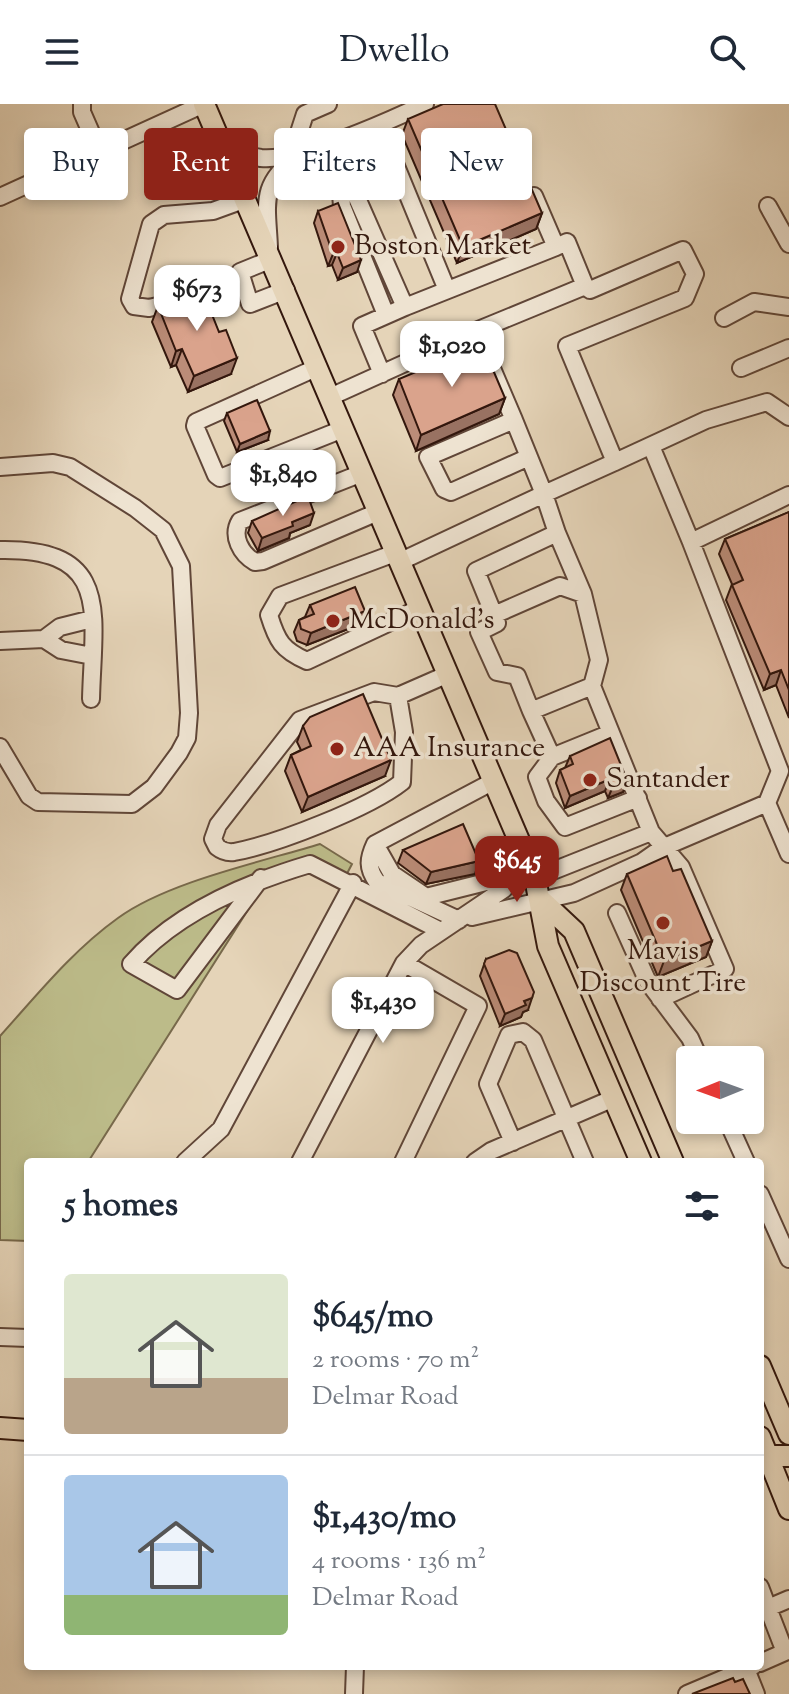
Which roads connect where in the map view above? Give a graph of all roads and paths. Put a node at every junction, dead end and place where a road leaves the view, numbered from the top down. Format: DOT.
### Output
graph roads {
  1 [pos="82,104"];
  2 [pos="204,104"];
  3 [pos="328,104"];
  4 [pos="419,105"];
  5 [pos="89,128"];
  6 [pos="215,128"];
  7 [pos="303,128"];
  8 [pos="363,128"];
  9 [pos="128,138"];
  10 [pos="274,175"];
  11 [pos="24,186"];
  12 [pos="405,188"];
  13 [pos="532,191"];
  14 [pos="0,197"];
  15 [pos="243,200"];
  16 [pos="246,200"];
  17 [pos="342,200"];
  18 [pos="358,200"];
  19 [pos="768,206"];
  20 [pos="789,244"];
  21 [pos="556,247"];
  22 [pos="270,255"];
  23 [pos="243,286"];
  24 [pos="585,286"];
  25 [pos="286,290"];
  26 [pos="447,290"];
  27 [pos="405,307"];
  28 [pos="789,307"];
  29 [pos="386,315"];
  30 [pos="724,318"];
  31 [pos="476,331"];
  32 [pos="789,348"];
  33 [pos="318,367"];
  34 [pos="741,368"];
  35 [pos="382,374"];
  36 [pos="330,397"];
  37 [pos="789,417"];
  38 [pos="514,420"];
  39 [pos="343,429"];
  40 [pos="651,446"];
  41 [pos="529,457"];
  42 [pos="615,462"];
  43 [pos="0,467"];
  44 [pos="362,473"];
  45 [pos="544,494"];
  46 [pos="789,495"];
  47 [pos="378,512"];
  48 [pos="557,533"];
  49 [pos="691,542"];
  50 [pos="0,550"];
  51 [pos="397,558"];
  52 [pos="583,594"];
  53 [pos="418,609"];
  54 [pos="494,615"];
  55 [pos="92,619"];
  56 [pos="44,639"];
  57 [pos="0,641"];
  58 [pos="92,656"];
  59 [pos="446,675"];
  60 [pos="592,686"];
  61 [pos="398,696"];
  62 [pos="91,699"];
  63 [pos="531,711"];
  64 [pos="611,733"];
  65 [pos="0,747"];
  66 [pos="552,757"];
  67 [pos="492,782"];
  68 [pos="638,798"];
  69 [pos="767,803"];
  70 [pos="651,832"];
  71 [pos="375,844"];
  72 [pos="521,846"];
  73 [pos="662,848"];
  74 [pos="789,854"];
  75 [pos="261,878"];
  76 [pos="535,878"];
  77 [pos="509,881"];
  78 [pos="353,883"];
  79 [pos="542,901"];
  80 [pos="617,913"];
  81 [pos="459,920"];
  82 [pos="441,931"];
  83 [pos="404,963"];
  84 [pos="660,999"];
  85 [pos="694,1046"];
  86 [pos="614,1098"];
  87 [pos="566,1119"];
  88 [pos="657,1126"];
  89 [pos="733,1134"];
  90 [pos="630,1138"];
  91 [pos="513,1142"];
  92 [pos="189,1158"];
  93 [pos="302,1158"];
  94 [pos="405,1158"];
  95 [pos="483,1158"];
  96 [pos="583,1158"];
  97 [pos="639,1158"];
  98 [pos="671,1158"];
  99 [pos="744,1158"];
  100 [pos="764,1203"];
  101 [pos="789,1259"];
  102 [pos="0,1337"];
  103 [pos="24,1338"];
  104 [pos="764,1375"];
  105 [pos="0,1428"];
  106 [pos="24,1430"];
  107 [pos="789,1434"];
  108 [pos="769,1452"];
  109 [pos="789,1509"];
  110 [pos="789,1599"];
  111 [pos="764,1610"];
  112 [pos="787,1657"];
  113 [pos="764,1663"];
  114 [pos="355,1670"];
  115 [pos="744,1670"];
  116 [pos="753,1670"];
  117 [pos="354,1694"];
  118 [pos="687,1694"];
  119 [pos="756,1694"];
  1 -- 5 [label="street"];
  2 -- 6 [label="main road"];
  2 -- 9 [label="street"];
  3 -- 7 [label="street"];
  4 -- 8 [label="street"];
  10 -- 22 [label="street"];
  11 -- 14 [label="street"];
  12 -- 26 [label="street"];
  13 -- 21 [label="street"];
  15 -- 23 [label="street"];
  16 -- 22 [label="main road"];
  17 -- 29 [label="street"];
  18 -- 27 [label="street"];
  19 -- 20 [label="street"];
  21 -- 24 [label="street"];
  21 -- 26 [label="street"];
  22 -- 23 [label="street"];
  22 -- 25 [label="main road"];
  23 -- 25 [label="street"];
  24 -- 31 [label="street"];
  24 -- 42 [label="street"];
  25 -- 33 [label="main road"];
  26 -- 27 [label="street"];
  27 -- 29 [label="street"];
  28 -- 30 [label="street"];
  29 -- 35 [label="street"];
  31 -- 35 [label="street"];
  31 -- 38 [label="street"];
  32 -- 34 [label="street"];
  33 -- 36 [label="main road"];
  33 -- 39 [label="street"];
  35 -- 36 [label="street"];
  36 -- 39 [label="main road"];
  37 -- 40 [label="street"];
  38 -- 41 [label="street"];
  38 -- 41 [label="street"];
  39 -- 44 [label="main road"];
  40 -- 42 [label="street"];
  40 -- 49 [label="street"];
  41 -- 45 [label="street"];
  42 -- 45 [label="street"];
  43 -- 65 [label="street"];
  44 -- 47 [label="main road"];
  44 -- 47 [label="street"];
  45 -- 48 [label="street"];
  45 -- 51 [label="street"];
  46 -- 49 [label="street"];
  47 -- 51 [label="main road"];
  48 -- 52 [label="street"];
  48 -- 54 [label="street"];
  49 -- 69 [label="street"];
  50 -- 55 [label="street"];
  51 -- 53 [label="main road"];
  51 -- 53 [label="street"];
  52 -- 54 [label="street"];
  52 -- 60 [label="street"];
  53 -- 59 [label="main road"];
  54 -- 63 [label="street"];
  55 -- 56 [label="street"];
  55 -- 58 [label="street"];
  56 -- 57 [label="street"];
  56 -- 58 [label="street"];
  58 -- 62 [label="street"];
  59 -- 61 [label="street"];
  59 -- 67 [label="main road"];
  60 -- 63 [label="street"];
  60 -- 64 [label="street"];
  61 -- 61 [label="street"];
  63 -- 66 [label="street"];
  64 -- 66 [label="street"];
  64 -- 68 [label="street"];
  66 -- 68 [label="street"];
  67 -- 71 [label="street"];
  67 -- 72 [label="main road"];
  68 -- 70 [label="street"];
  69 -- 73 [label="street"];
  69 -- 74 [label="street"];
  70 -- 73 [label="street"];
  70 -- 76 [label="street"];
  71 -- 77 [label="street"];
  71 -- 81 [label="street"];
  72 -- 76 [label="main road"];
  72 -- 77 [label="street"];
  73 -- 79 [label="street"];
  73 -- 84 [label="street"];
  75 -- 75 [label="street"];
  75 -- 78 [label="street"];
  76 -- 79 [label="main road"];
  77 -- 81 [label="street"];
  78 -- 82 [label="street"];
  78 -- 92 [label="street"];
  79 -- 81 [label="street"];
  79 -- 86 [label="main road"];
  79 -- 88 [label="main road"];
  80 -- 84 [label="street"];
  81 -- 82 [label="street"];
  82 -- 83 [label="street"];
  83 -- 93 [label="street"];
  83 -- 94 [label="street"];
  84 -- 85 [label="street"];
  86 -- 87 [label="street"];
  86 -- 90 [label="main road"];
  87 -- 91 [label="street"];
  87 -- 91 [label="street"];
  87 -- 96 [label="street"];
  88 -- 90 [label="main road"];
  88 -- 98 [label="main road"];
  89 -- 99 [label="street"];
  90 -- 97 [label="main road"];
  91 -- 95 [label="street"];
  100 -- 101 [label="street"];
  102 -- 103 [label="street"];
  104 -- 107 [label="main road"];
  105 -- 106 [label="main road"];
  108 -- 109 [label="main road"];
  110 -- 111 [label="street"];
  111 -- 112 [label="street"];
  112 -- 113 [label="street"];
  114 -- 117 [label="street"];
  115 -- 118 [label="street"];
  116 -- 119 [label="street"];
}
